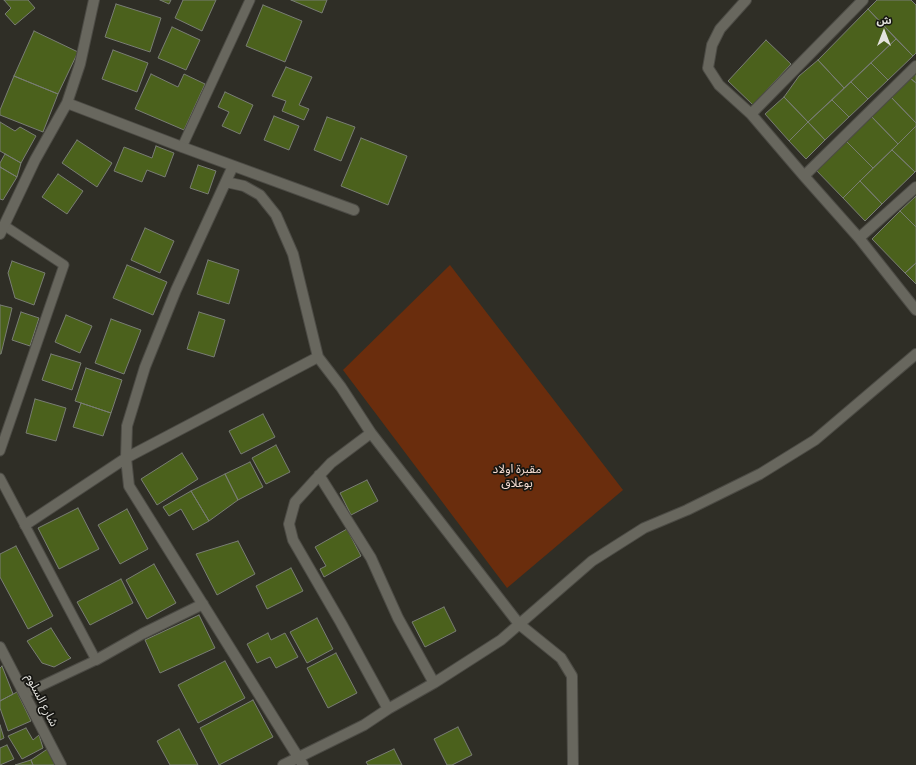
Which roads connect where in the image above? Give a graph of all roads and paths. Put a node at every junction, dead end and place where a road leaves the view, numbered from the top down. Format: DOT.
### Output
graph roads {
  1 [pos="94,0"];
  2 [pos="250,0"];
  3 [pos="863,0"];
  4 [pos="743,3"];
  5 [pos="916,66"];
  6 [pos="67,103"];
  7 [pos="751,114"];
  8 [pos="182,147"];
  9 [pos="233,166"];
  10 [pos="804,176"];
  11 [pos="226,182"];
  12 [pos="916,187"];
  13 [pos="354,210"];
  14 [pos="2,230"];
  15 [pos="859,238"];
  16 [pos="916,310"];
  17 [pos="916,354"];
  18 [pos="318,357"];
  19 [pos="371,433"];
  20 [pos="0,451"];
  21 [pos="126,458"];
  22 [pos="319,475"];
  23 [pos="0,478"];
  24 [pos="25,525"];
  25 [pos="203,604"];
  26 [pos="519,624"];
  27 [pos="0,647"];
  28 [pos="96,660"];
  29 [pos="434,683"];
  30 [pos="24,694"];
  31 [pos="388,709"];
  32 [pos="300,761"];
  33 [pos="61,765"];
  34 [pos="283,765"];
  35 [pos="573,765"];
  1 -- 6 [label="street"];
  2 -- 8 [label="lane"];
  3 -- 7 [label="street"];
  4 -- 7 [label="street"];
  5 -- 10 [label="street"];
  6 -- 8 [label="street"];
  6 -- 14 [label="street"];
  7 -- 10 [label="street"];
  8 -- 9 [label="street"];
  9 -- 11 [label="street"];
  9 -- 13 [label="street"];
  10 -- 15 [label="street"];
  11 -- 18 [label="street"];
  11 -- 21 [label="street"];
  12 -- 15 [label="street"];
  14 -- 20 [label="lane"];
  15 -- 16 [label="street"];
  17 -- 26 [label="street"];
  18 -- 19 [label="street"];
  18 -- 21 [label="street"];
  19 -- 22 [label="street"];
  19 -- 26 [label="street"];
  21 -- 24 [label="street"];
  21 -- 25 [label="street"];
  22 -- 29 [label="street"];
  22 -- 31 [label="street"];
  23 -- 24 [label="lane"];
  24 -- 28 [label="lane"];
  25 -- 28 [label="street"];
  25 -- 32 [label="street"];
  26 -- 29 [label="street"];
  26 -- 35 [label="street"];
  27 -- 30 [label="street, شارع السلوم"];
  28 -- 30 [label="lane"];
  29 -- 31 [label="street"];
  30 -- 33 [label="street, شارع السلوم"];
  31 -- 32 [label="street"];
  32 -- 34 [label="street"];
}
